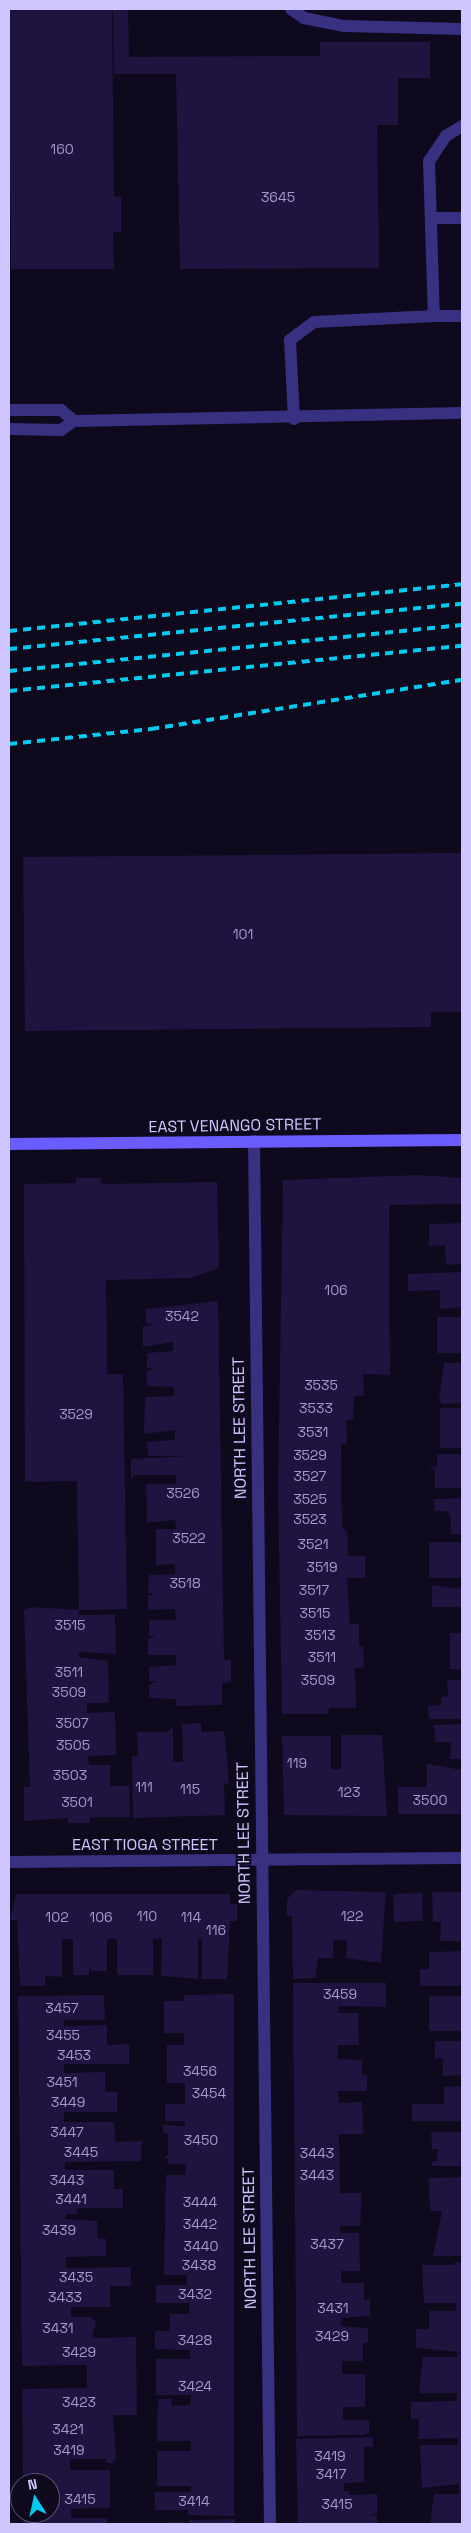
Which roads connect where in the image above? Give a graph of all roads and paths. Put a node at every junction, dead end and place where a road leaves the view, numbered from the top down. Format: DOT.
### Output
graph roads {
  1 [pos="291,9"];
  2 [pos="462,29"];
  3 [pos="462,126"];
  4 [pos="431,218"];
  5 [pos="462,218"];
  6 [pos="434,316"];
  7 [pos="462,316"];
  8 [pos="9,410"];
  9 [pos="462,413"];
  10 [pos="294,419"];
  11 [pos="74,421"];
  12 [pos="9,429"];
  13 [pos="462,1140"];
  14 [pos="254,1141"];
  15 [pos="9,1144"];
  16 [pos="462,1858"];
  17 [pos="261,1860"];
  18 [pos="9,1862"];
  19 [pos="270,2524"];
  1 -- 2 [label="street"];
  3 -- 4 [label="street"];
  4 -- 5 [label="street"];
  4 -- 6 [label="street"];
  6 -- 7 [label="street"];
  6 -- 10 [label="street"];
  8 -- 11 [label="street"];
  9 -- 10 [label="street"];
  10 -- 11 [label="street"];
  11 -- 12 [label="street"];
  13 -- 14 [label="main road, EAST VENANGO STREET"];
  14 -- 15 [label="main road, EAST VENANGO STREET"];
  14 -- 17 [label="street, NORTH LEE STREET"];
  16 -- 17 [label="street, EAST TIOGA STREET"];
  17 -- 18 [label="street, EAST TIOGA STREET"];
  17 -- 19 [label="street, NORTH LEE STREET"];
}
